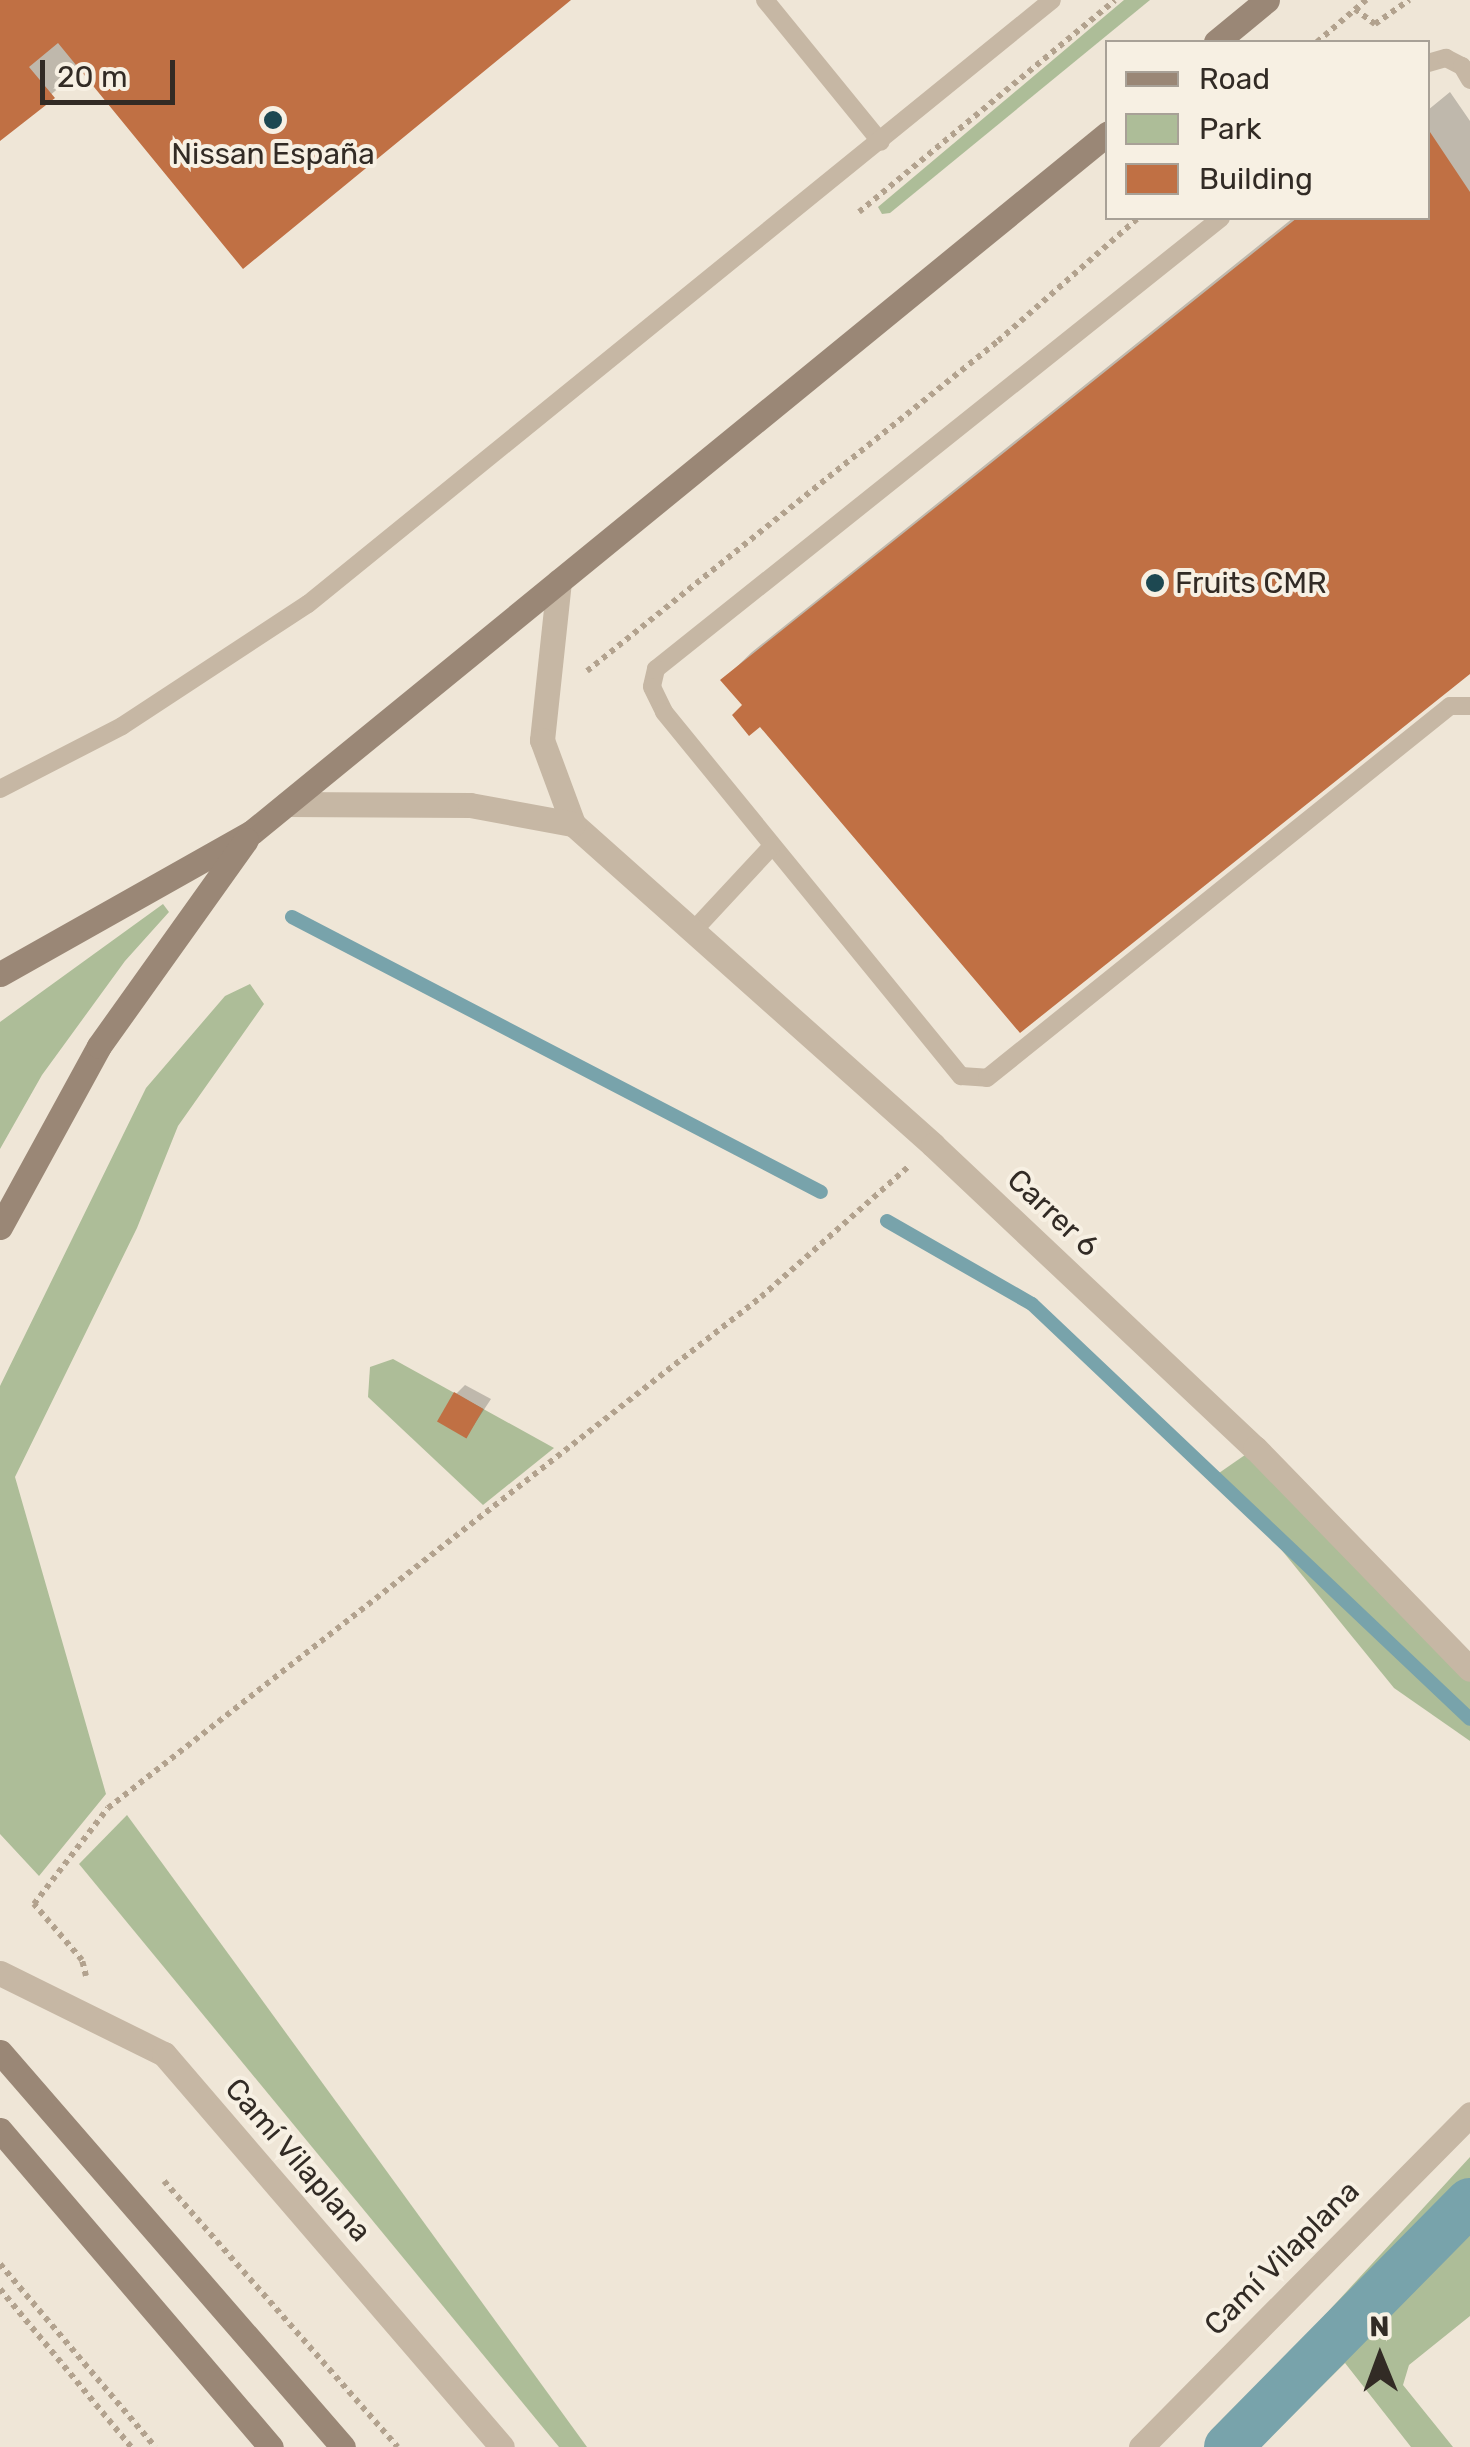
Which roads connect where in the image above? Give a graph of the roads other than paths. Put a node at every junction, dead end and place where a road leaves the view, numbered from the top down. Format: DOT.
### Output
graph roads {
  1 [pos="764,0"];
  2 [pos="1052,0"];
  3 [pos="1268,0"];
  4 [pos="1218,40"];
  5 [pos="1430,62"];
  6 [pos="1470,80"];
  7 [pos="1105,135"];
  8 [pos="881,142"];
  9 [pos="1218,220"];
  10 [pos="559,581"];
  11 [pos="1470,706"];
  12 [pos="0,789"];
  13 [pos="288,804"];
  14 [pos="572,824"];
  15 [pos="252,832"];
  16 [pos="772,846"];
  17 [pos="694,930"];
  18 [pos="0,974"];
  19 [pos="0,1227"];
  20 [pos="1470,1669"];
  21 [pos="0,1972"];
  22 [pos="0,2052"];
  23 [pos="1470,2114"];
  24 [pos="0,2130"];
  25 [pos="271,2447"];
  26 [pos="343,2447"];
  27 [pos="502,2447"];
  28 [pos="1141,2447"];
  1 -- 8 [label="lane"];
  2 -- 8 [label="lane"];
  3 -- 4 [label="main road"];
  5 -- 6 [label="lane"];
  7 -- 10 [label="main road"];
  8 -- 12 [label="lane"];
  9 -- 16 [label="lane"];
  10 -- 13 [label="main road"];
  10 -- 14 [label="street, Carrer 6"];
  11 -- 16 [label="lane"];
  13 -- 14 [label="street"];
  13 -- 15 [label="main road"];
  14 -- 17 [label="street, Carrer 6"];
  15 -- 18 [label="main road"];
  15 -- 19 [label="main road"];
  16 -- 17 [label="lane"];
  17 -- 20 [label="street, Carrer 6"];
  21 -- 27 [label="street, Camí Vilaplana"];
  22 -- 26 [label="main road"];
  23 -- 28 [label="street, Camí Vilaplana"];
  24 -- 25 [label="main road"];
}
